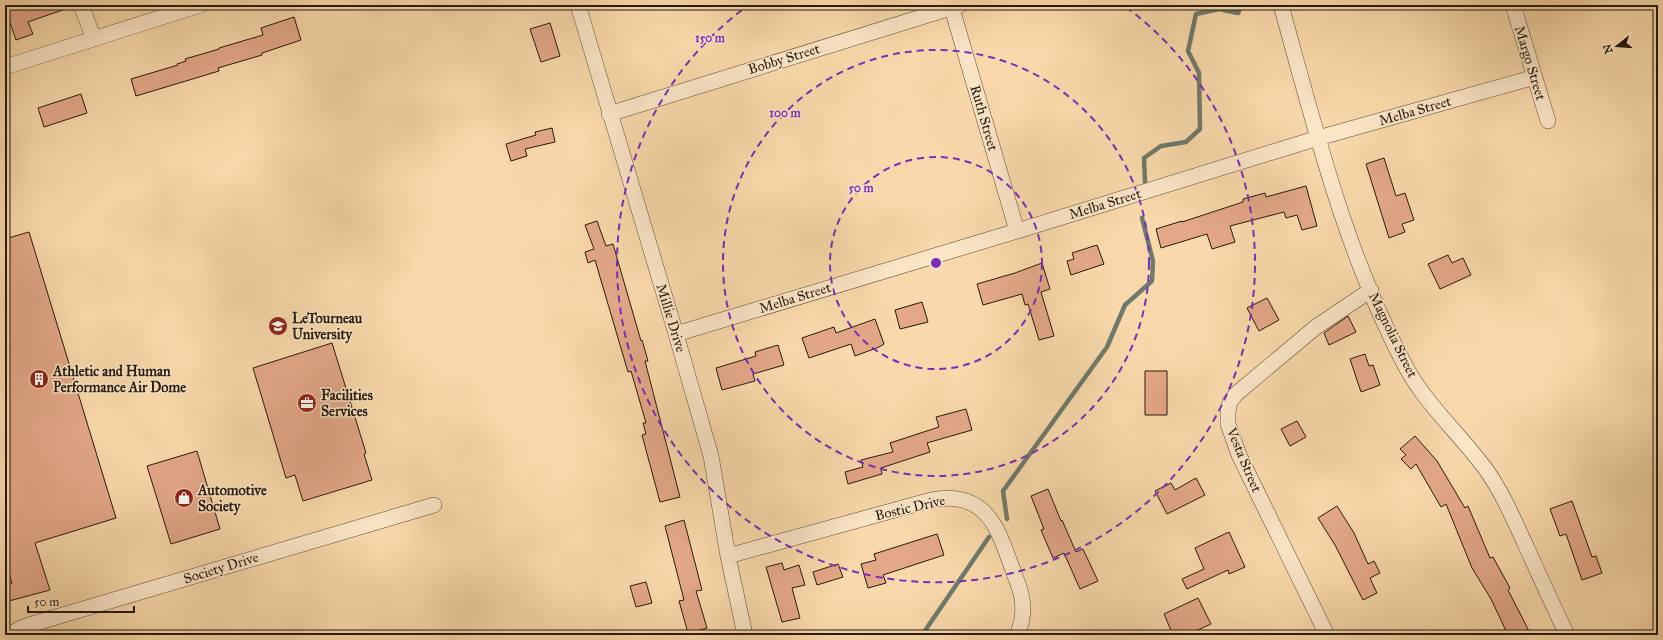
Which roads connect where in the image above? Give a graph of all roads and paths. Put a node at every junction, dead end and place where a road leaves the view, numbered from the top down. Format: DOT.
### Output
graph roads {
  1 [pos="81,5"];
  2 [pos="200,5"];
  3 [pos="578,5"];
  4 [pos="1281,5"];
  5 [pos="1513,5"];
  6 [pos="954,6"];
  7 [pos="94,39"];
  8 [pos="5,67"];
  9 [pos="1535,77"];
  10 [pos="609,114"];
  11 [pos="1548,120"];
  12 [pos="1318,138"];
  13 [pos="1018,232"];
  14 [pos="1371,290"];
  15 [pos="676,334"];
  16 [pos="434,505"];
  17 [pos="728,556"];
  18 [pos="10,635"];
  19 [pos="745,635"];
  20 [pos="1017,635"];
  21 [pos="1327,635"];
  22 [pos="1566,635"];
  1 -- 7 [label="street"];
  2 -- 7 [label="street"];
  3 -- 10 [label="street, Millie Drive"];
  4 -- 12 [label="street, Magnolia Street"];
  5 -- 9 [label="street, Margo Street"];
  6 -- 10 [label="street, Bobby Street"];
  6 -- 13 [label="street, Ruth Street"];
  7 -- 8 [label="street"];
  9 -- 11 [label="street, Margo Street"];
  9 -- 12 [label="street, Melba Street"];
  10 -- 15 [label="street, Millie Drive"];
  12 -- 13 [label="street, Melba Street"];
  12 -- 14 [label="street, Magnolia Street"];
  13 -- 15 [label="street, Melba Street"];
  14 -- 21 [label="street, Vesta Street"];
  14 -- 22 [label="street, Magnolia Street"];
  15 -- 17 [label="street, Millie Drive"];
  16 -- 18 [label="street, Society Drive"];
  17 -- 19 [label="street, Millie Drive"];
  17 -- 20 [label="street, Bostic Drive"];
}
